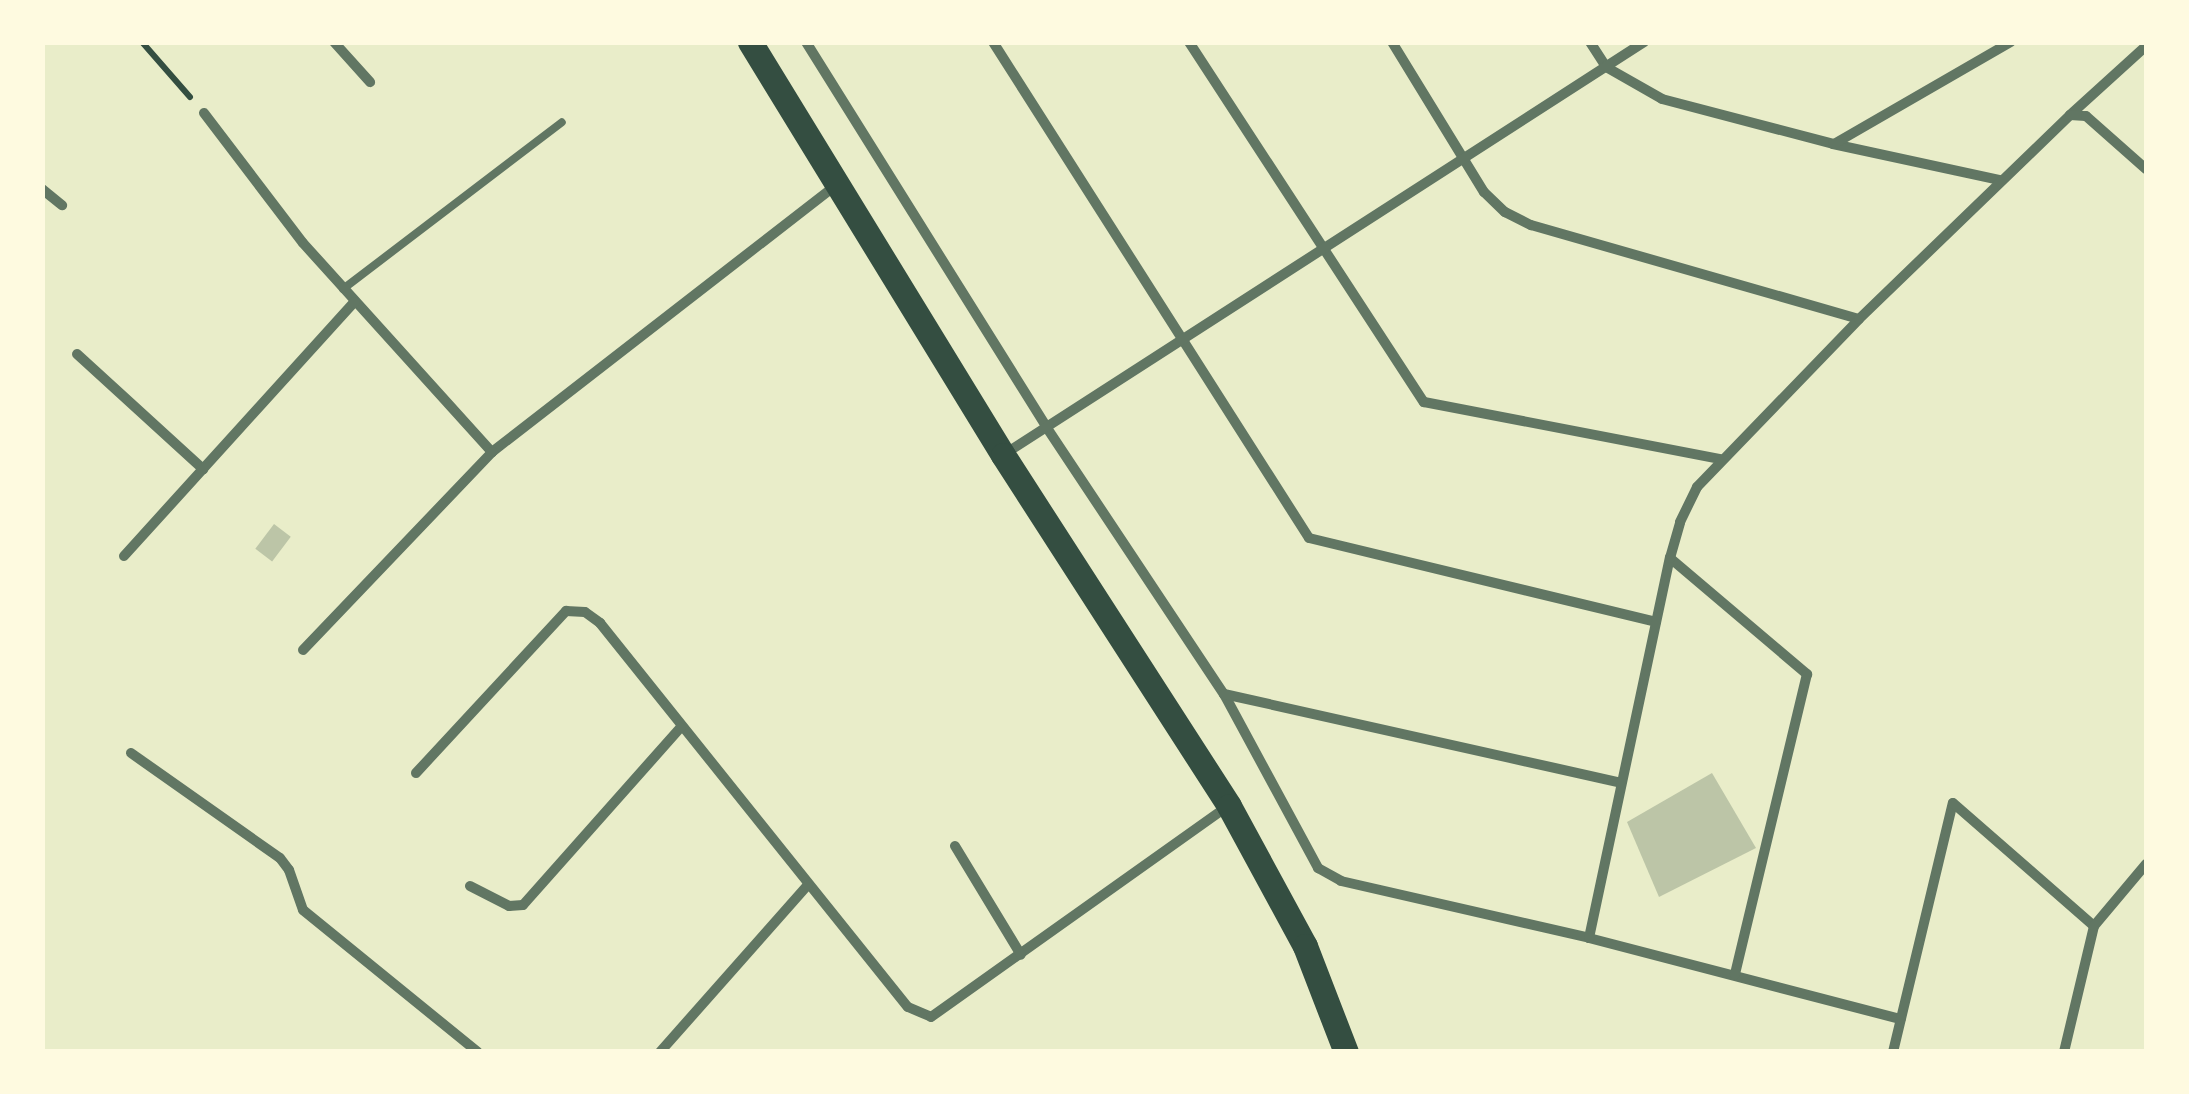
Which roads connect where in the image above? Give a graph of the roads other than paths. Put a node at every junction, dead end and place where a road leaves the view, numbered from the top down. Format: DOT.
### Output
graph roads {
  1 [pos="334,42"];
  2 [pos="750,42"];
  3 [pos="806,42"];
  4 [pos="994,42"];
  5 [pos="1188,42"];
  6 [pos="1392,42"];
  7 [pos="1590,42"];
  8 [pos="1644,42"];
  9 [pos="2011,42"];
  10 [pos="2146,46"];
  11 [pos="1606,68"];
  12 [pos="370,82"];
  13 [pos="204,113"];
  14 [pos="2070,115"];
  15 [pos="562,122"];
  16 [pos="1833,144"];
  17 [pos="1463,160"];
  18 [pos="2146,169"];
  19 [pos="2000,180"];
  20 [pos="836,185"];
  21 [pos="42,190"];
  22 [pos="62,206"];
  23 [pos="1322,250"];
  24 [pos="343,289"];
  25 [pos="354,302"];
  26 [pos="1859,319"];
  27 [pos="1185,338"];
  28 [pos="76,354"];
  29 [pos="1047,428"];
  30 [pos="492,452"];
  31 [pos="1003,455"];
  32 [pos="1721,459"];
  33 [pos="203,469"];
  34 [pos="124,556"];
  35 [pos="1670,558"];
  36 [pos="1656,622"];
  37 [pos="303,650"];
  38 [pos="1224,694"];
  39 [pos="680,728"];
  40 [pos="131,753"];
  41 [pos="416,773"];
  42 [pos="1621,782"];
  43 [pos="1229,806"];
  44 [pos="955,846"];
  45 [pos="2146,864"];
  46 [pos="808,885"];
  47 [pos="470,886"];
  48 [pos="2094,926"];
  49 [pos="1589,938"];
  50 [pos="1021,955"];
  51 [pos="1734,976"];
  52 [pos="1900,1019"];
  53 [pos="478,1052"];
  54 [pos="660,1052"];
  55 [pos="1346,1052"];
  56 [pos="1892,1052"];
  57 [pos="2064,1052"];
  1 -- 12 [label="street"];
  2 -- 20 [label="main road"];
  3 -- 29 [label="street"];
  4 -- 27 [label="street"];
  5 -- 23 [label="street"];
  6 -- 17 [label="street"];
  7 -- 11 [label="street"];
  8 -- 11 [label="street"];
  9 -- 16 [label="street"];
  10 -- 14 [label="street"];
  11 -- 16 [label="street"];
  11 -- 17 [label="street"];
  13 -- 24 [label="street"];
  14 -- 18 [label="street"];
  14 -- 19 [label="street"];
  15 -- 24 [label="lane"];
  16 -- 19 [label="street"];
  17 -- 23 [label="street"];
  17 -- 26 [label="street"];
  19 -- 26 [label="street"];
  20 -- 30 [label="street"];
  20 -- 31 [label="main road"];
  21 -- 22 [label="street"];
  23 -- 27 [label="street"];
  23 -- 32 [label="street"];
  24 -- 25 [label="street"];
  25 -- 30 [label="street"];
  25 -- 33 [label="street"];
  26 -- 32 [label="street"];
  27 -- 29 [label="street"];
  27 -- 36 [label="street"];
  28 -- 33 [label="street"];
  29 -- 31 [label="street"];
  29 -- 38 [label="street"];
  30 -- 37 [label="street"];
  31 -- 43 [label="main road"];
  32 -- 35 [label="street"];
  33 -- 34 [label="street"];
  35 -- 36 [label="street"];
  35 -- 51 [label="street"];
  36 -- 42 [label="street"];
  38 -- 42 [label="street"];
  38 -- 49 [label="street"];
  39 -- 41 [label="street"];
  39 -- 46 [label="street"];
  39 -- 47 [label="street"];
  40 -- 53 [label="street"];
  42 -- 49 [label="street"];
  43 -- 50 [label="street"];
  43 -- 55 [label="main road"];
  44 -- 50 [label="street"];
  45 -- 48 [label="street"];
  46 -- 50 [label="street"];
  46 -- 54 [label="street"];
  48 -- 52 [label="street"];
  48 -- 57 [label="street"];
  49 -- 51 [label="street"];
  51 -- 52 [label="street"];
  52 -- 56 [label="street"];
}
